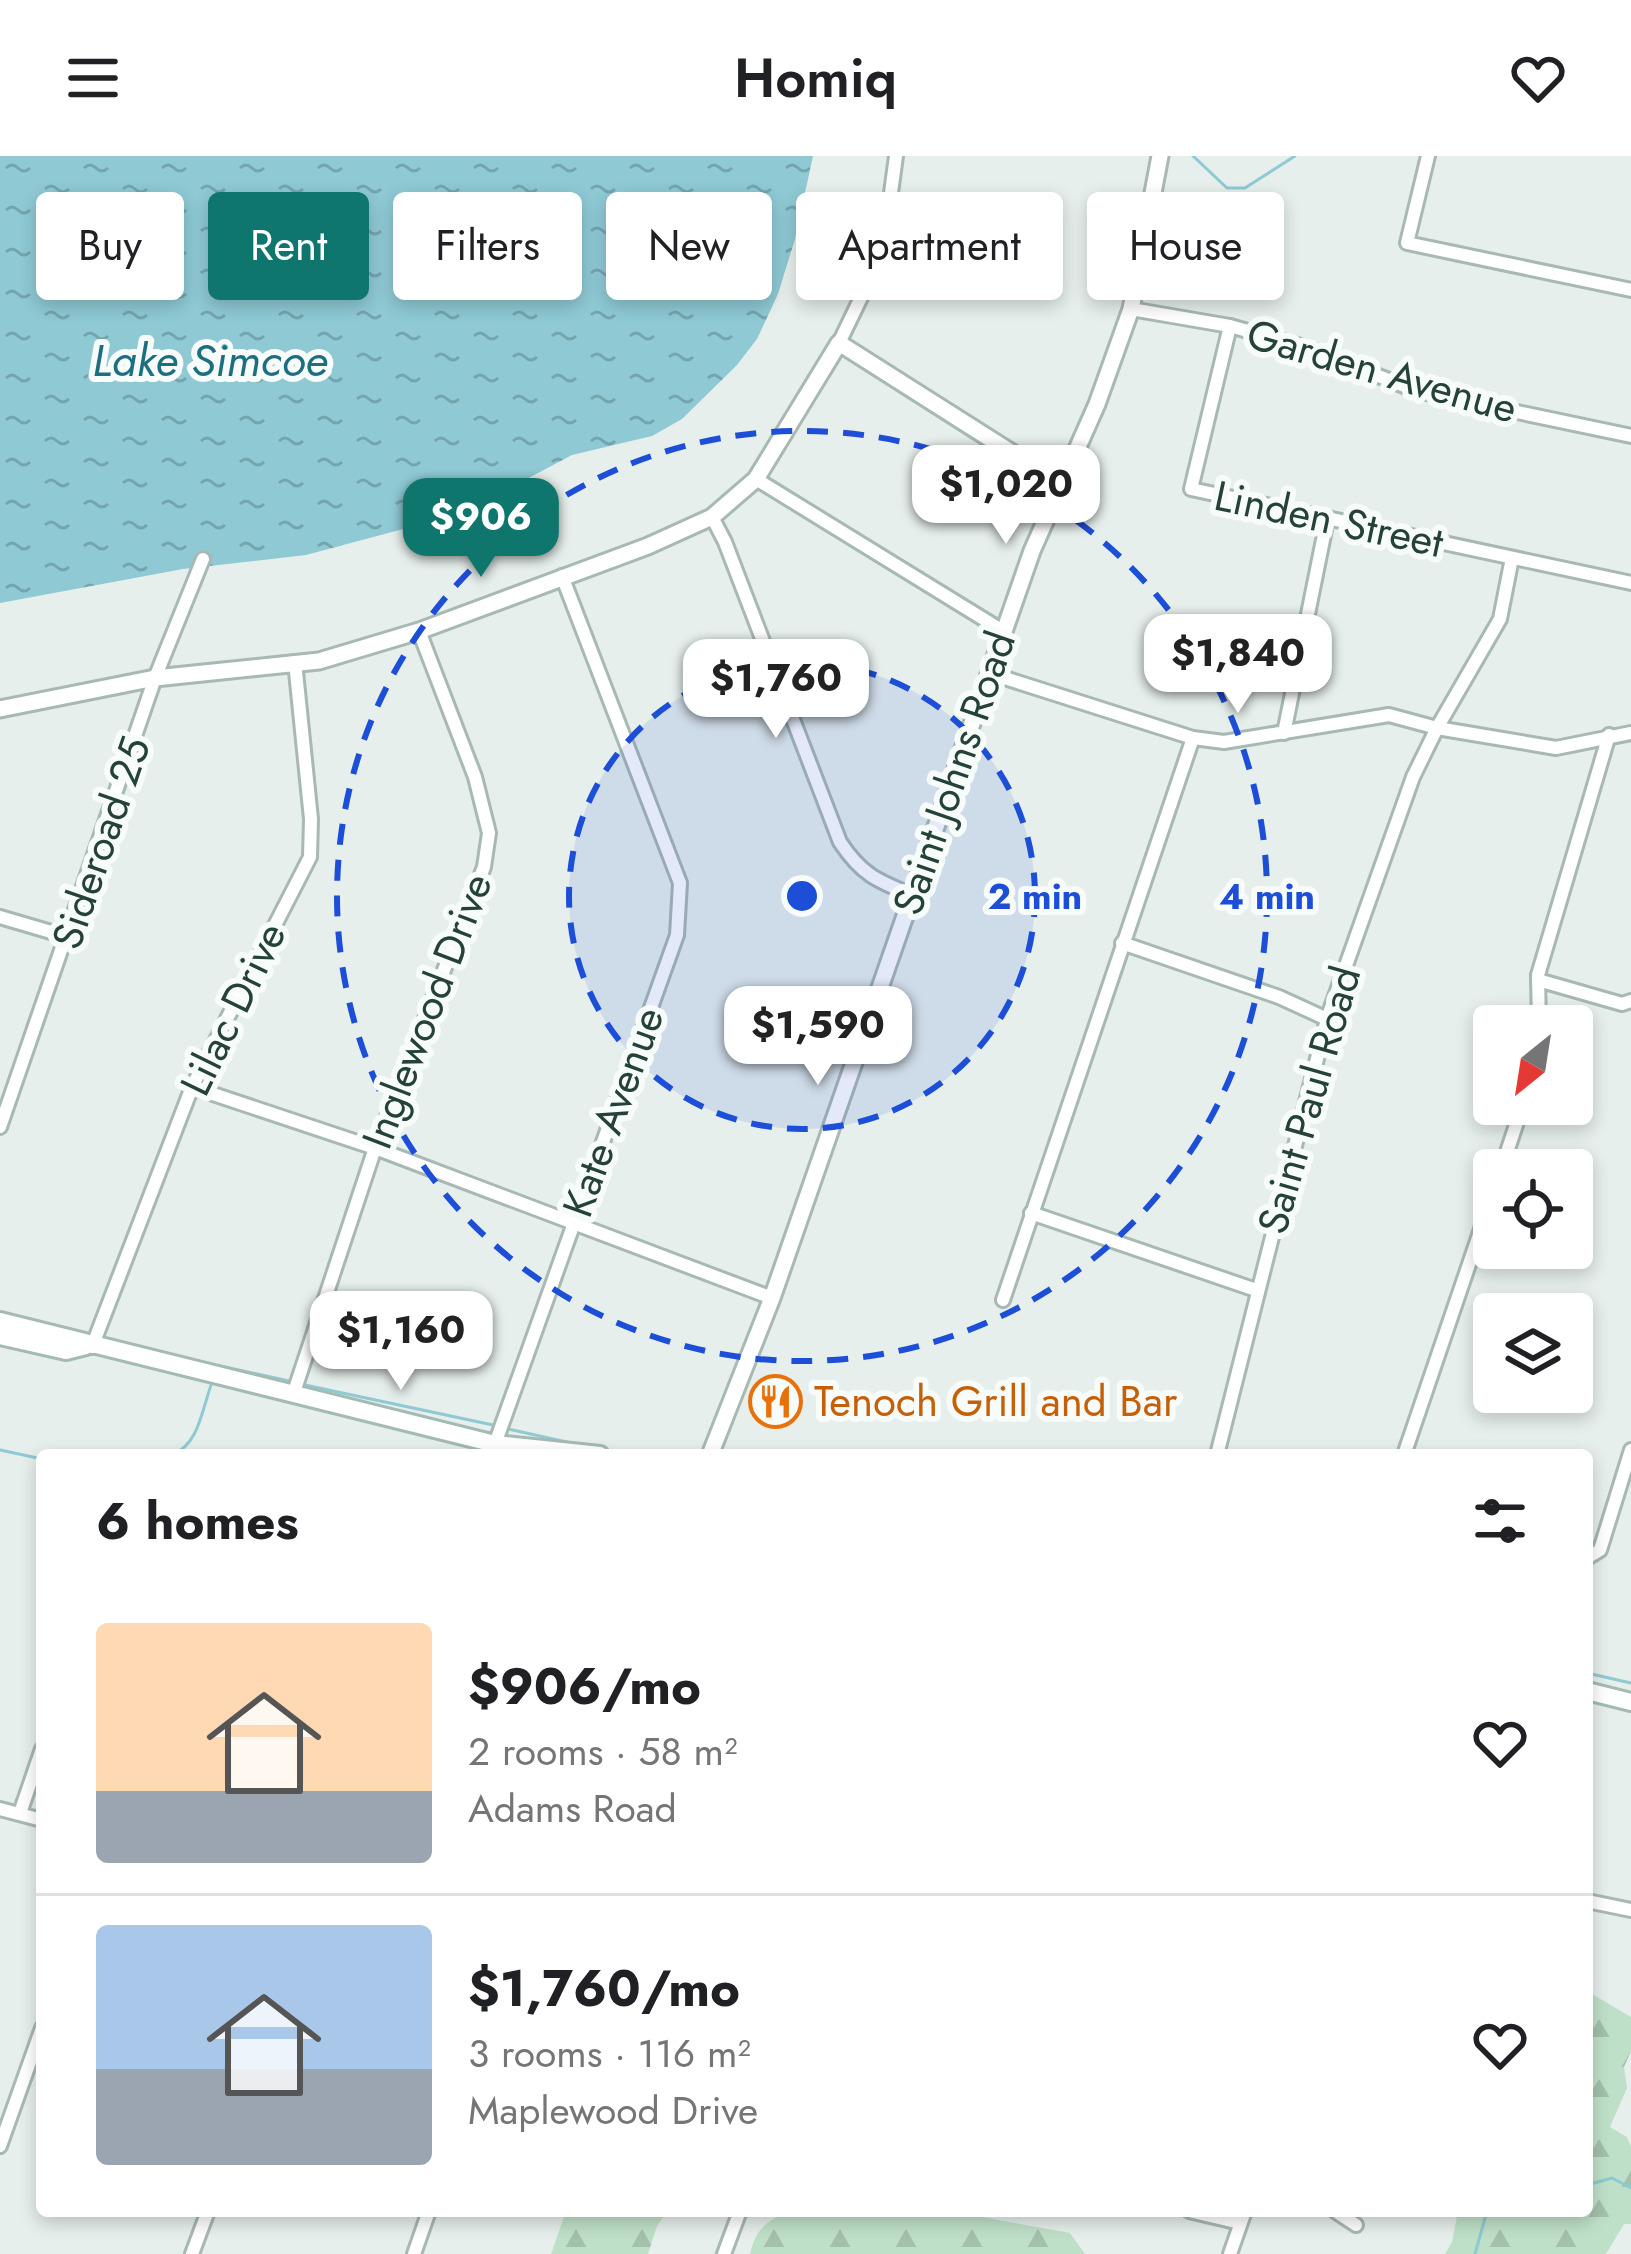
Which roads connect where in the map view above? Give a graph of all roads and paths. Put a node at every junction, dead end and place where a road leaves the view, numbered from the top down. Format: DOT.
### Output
graph roads {
  1 [pos="896,156"];
  2 [pos="1160,156"];
  3 [pos="1428,156"];
  4 [pos="1631,290"];
  5 [pos="1132,309"];
  6 [pos="1230,326"];
  7 [pos="839,343"];
  8 [pos="1631,436"];
  9 [pos="756,479"];
  10 [pos="1061,484"];
  11 [pos="712,517"];
  12 [pos="1327,520"];
  13 [pos="1512,558"];
  14 [pos="202,560"];
  15 [pos="562,576"];
  16 [pos="1631,583"];
  17 [pos="419,631"];
  18 [pos="1003,631"];
  19 [pos="295,662"];
  20 [pos="989,673"];
  21 [pos="155,678"];
  22 [pos="0,709"];
  23 [pos="1437,728"];
  24 [pos="1631,733"];
  25 [pos="1284,734"];
  26 [pos="1609,735"];
  27 [pos="1193,738"];
  28 [pos="912,895"];
  29 [pos="0,917"];
  30 [pos="68,938"];
  31 [pos="1122,943"];
  32 [pos="1538,980"];
  33 [pos="1631,1001"];
  34 [pos="1539,1005"];
  35 [pos="1327,1019"];
  36 [pos="192,1087"];
  37 [pos="0,1127"];
  38 [pos="375,1148"];
  39 [pos="1031,1213"];
  40 [pos="574,1222"];
  41 [pos="1473,1252"];
  42 [pos="1256,1290"];
  43 [pos="772,1298"];
  44 [pos="1003,1300"];
  45 [pos="0,1322"];
  46 [pos="0,1336"];
  47 [pos="89,1347"];
  48 [pos="294,1392"];
  49 [pos="494,1444"];
  50 [pos="526,1449"];
  51 [pos="712,1449"];
  52 [pos="1218,1449"];
  53 [pos="1406,1449"];
  54 [pos="1631,1450"];
  55 [pos="1593,1554"];
  56 [pos="1593,1692"];
  57 [pos="1631,1702"];
  58 [pos="36,1766"];
  59 [pos="0,1809"];
  60 [pos="20,1813"];
  61 [pos="36,1818"];
  62 [pos="1593,1901"];
  63 [pos="1631,1910"];
  64 [pos="36,2045"];
  65 [pos="0,2146"];
  66 [pos="206,2217"];
  67 [pos="427,2217"];
  68 [pos="738,2217"];
  69 [pos="1242,2217"];
  70 [pos="1344,2217"];
  71 [pos="1356,2225"];
  72 [pos="193,2254"];
  73 [pos="414,2254"];
  74 [pos="724,2254"];
  75 [pos="1230,2254"];
  1 -- 7 [label="street"];
  2 -- 5 [label="street, Saint Johns Road"];
  3 -- 4 [label="street"];
  5 -- 6 [label="street, Garden Avenue"];
  5 -- 10 [label="street, Saint Johns Road"];
  6 -- 8 [label="street, Garden Avenue"];
  6 -- 12 [label="street, Linden Street"];
  7 -- 9 [label="street"];
  7 -- 10 [label="street"];
  9 -- 11 [label="street"];
  9 -- 18 [label="street"];
  10 -- 18 [label="street, Saint Johns Road"];
  11 -- 15 [label="street"];
  11 -- 28 [label="street"];
  12 -- 13 [label="street, Linden Street"];
  12 -- 25 [label="street"];
  13 -- 16 [label="street, Linden Street"];
  13 -- 23 [label="street, Saint Paul Road"];
  14 -- 21 [label="street, Sideroad 25"];
  15 -- 17 [label="street"];
  15 -- 40 [label="street, Kate Avenue"];
  17 -- 19 [label="street"];
  17 -- 38 [label="street, Inglewood Drive"];
  18 -- 20 [label="street, Saint Johns Road"];
  19 -- 21 [label="street"];
  19 -- 36 [label="street, Lilac Drive"];
  20 -- 27 [label="street"];
  20 -- 28 [label="street, Saint Johns Road"];
  21 -- 22 [label="street"];
  21 -- 30 [label="street, Sideroad 25"];
  23 -- 25 [label="street"];
  23 -- 26 [label="street"];
  23 -- 35 [label="street, Saint Paul Road"];
  24 -- 26 [label="street"];
  25 -- 27 [label="street"];
  26 -- 32 [label="street"];
  27 -- 31 [label="street"];
  28 -- 43 [label="street, Saint Johns Road"];
  29 -- 30 [label="street"];
  30 -- 37 [label="street, Sideroad 25"];
  31 -- 35 [label="street"];
  31 -- 39 [label="street"];
  32 -- 33 [label="street"];
  32 -- 34 [label="street"];
  35 -- 42 [label="street, Saint Paul Road"];
  36 -- 38 [label="street"];
  36 -- 47 [label="street, Lilac Drive"];
  38 -- 40 [label="street"];
  38 -- 48 [label="street, Inglewood Drive"];
  39 -- 42 [label="street"];
  39 -- 44 [label="street"];
  40 -- 43 [label="street"];
  40 -- 49 [label="street, Kate Avenue"];
  41 -- 53 [label="street"];
  42 -- 52 [label="street, Saint Paul Road"];
  43 -- 51 [label="street, Saint Johns Road"];
  45 -- 47 [label="main road"];
  46 -- 47 [label="main road"];
  47 -- 48 [label="main road"];
  48 -- 49 [label="main road"];
  49 -- 50 [label="main road"];
  54 -- 55 [label="street"];
  56 -- 57 [label="main road"];
  58 -- 60 [label="street"];
  59 -- 60 [label="street"];
  60 -- 61 [label="street"];
  62 -- 63 [label="street"];
  64 -- 65 [label="street"];
  66 -- 72 [label="street"];
  67 -- 73 [label="street"];
  68 -- 74 [label="street"];
  69 -- 75 [label="street"];
  70 -- 71 [label="street"];
}
